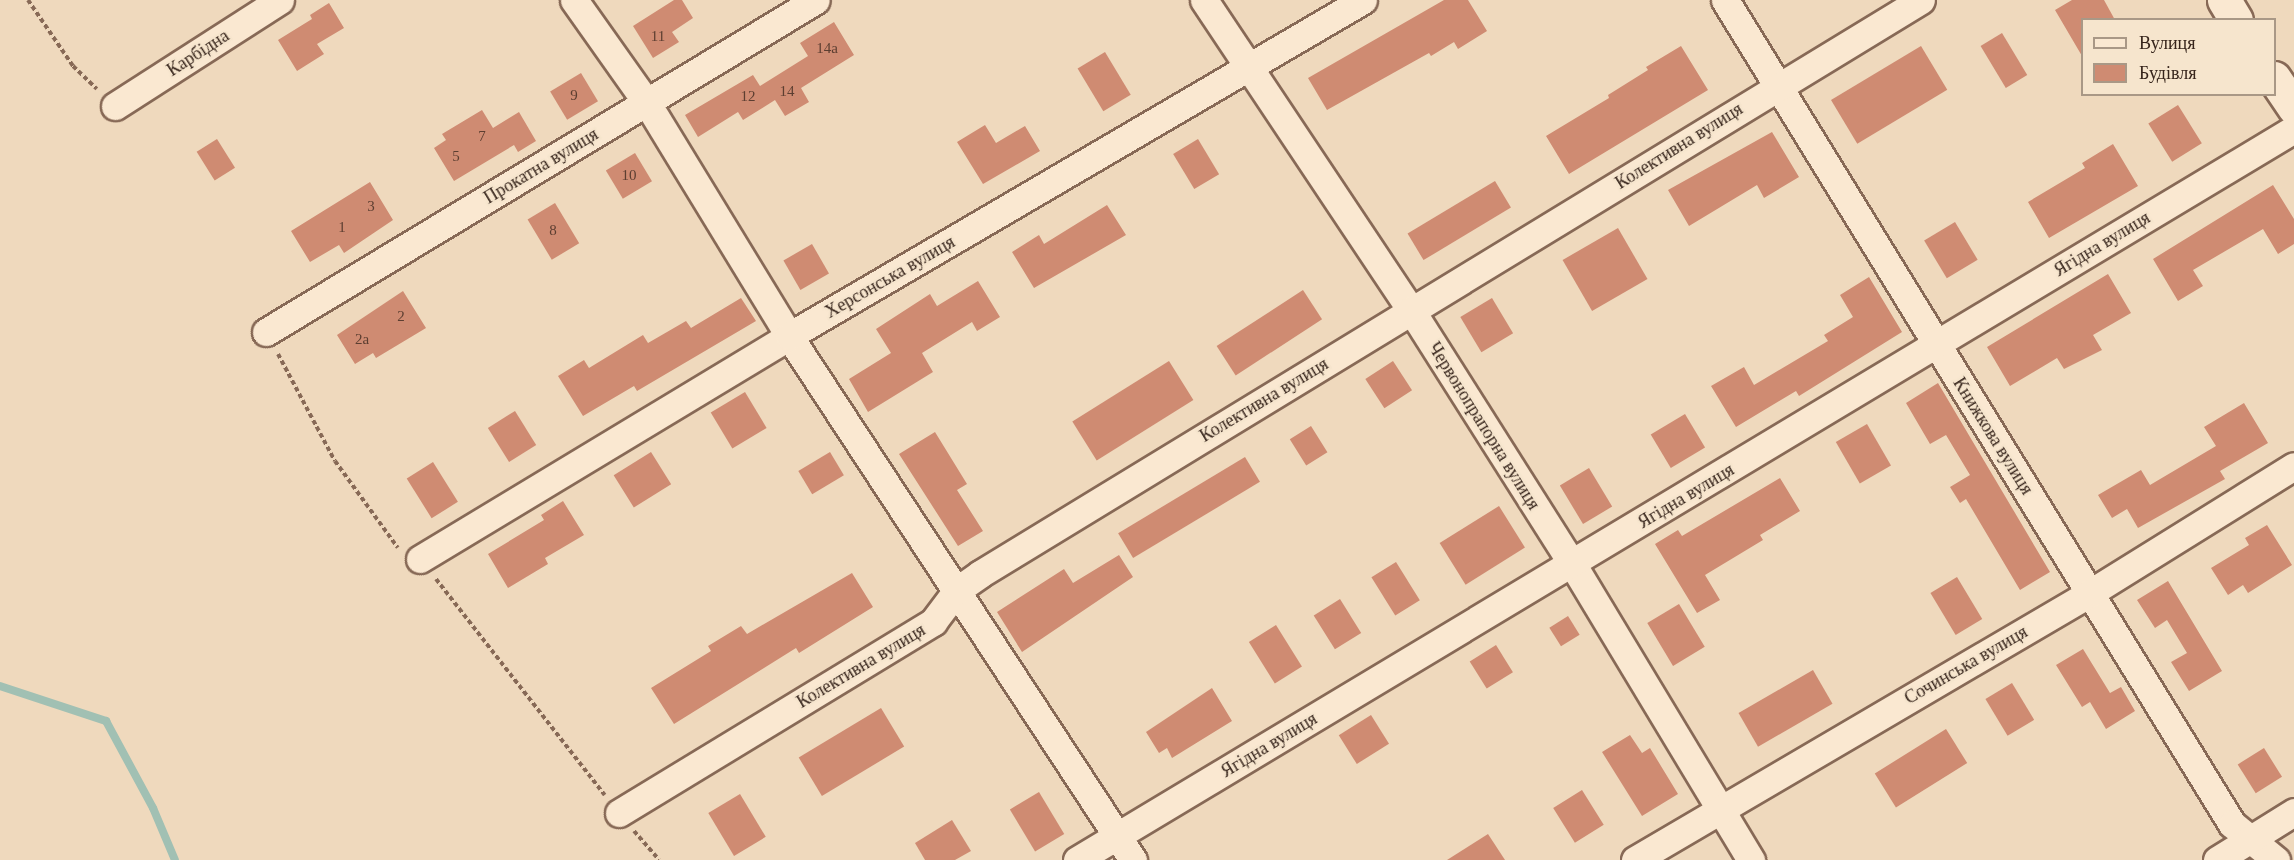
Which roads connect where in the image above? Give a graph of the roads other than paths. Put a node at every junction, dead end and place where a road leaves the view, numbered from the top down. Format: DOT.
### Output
graph roads {
  1 [pos="280,0"];
  2 [pos="574,0"];
  3 [pos="816,0"];
  4 [pos="1204,0"];
  5 [pos="1364,0"];
  6 [pos="1725,0"];
  7 [pos="1921,0"];
  8 [pos="2224,0"];
  9 [pos="2235,18"];
  10 [pos="1248,67"];
  11 [pos="2276,81"];
  12 [pos="1778,85"];
  13 [pos="647,103"];
  14 [pos="115,106"];
  15 [pos="2294,108"];
  16 [pos="2294,129"];
  17 [pos="1411,310"];
  18 [pos="266,332"];
  19 [pos="789,336"];
  20 [pos="1936,343"];
  21 [pos="2294,466"];
  22 [pos="420,559"];
  23 [pos="1573,565"];
  24 [pos="956,591"];
  25 [pos="2090,593"];
  26 [pos="1720,809"];
  27 [pos="619,813"];
  28 [pos="2294,813"];
  29 [pos="1117,836"];
  30 [pos="2252,839"];
  31 [pos="1077,860"];
  32 [pos="1133,860"];
  33 [pos="1635,860"];
  34 [pos="1751,860"];
  35 [pos="2217,860"];
  36 [pos="2276,860"];
  1 -- 14 [label="street, Карбідна"];
  2 -- 13 [label="street"];
  3 -- 13 [label="street, Прокатна вулиця"];
  4 -- 10 [label="street, Червонопрапорна вулиця"];
  5 -- 10 [label="street, Херсонська вулиця"];
  6 -- 12 [label="street, Книжкова вулиця"];
  7 -- 12 [label="street, Колективна вулиця"];
  8 -- 9 [label="street"];
  10 -- 17 [label="street, Червонопрапорна вулиця"];
  10 -- 19 [label="street, Херсонська вулиця"];
  11 -- 15 [label="street"];
  12 -- 17 [label="street, Колективна вулиця"];
  12 -- 20 [label="street, Книжкова вулиця"];
  13 -- 18 [label="street, Прокатна вулиця"];
  13 -- 19 [label="street"];
  16 -- 20 [label="street, Ягідна вулиця"];
  17 -- 23 [label="street, Червонопрапорна вулиця"];
  17 -- 24 [label="street, Колективна вулиця"];
  19 -- 22 [label="street, Херсонська вулиця"];
  19 -- 24 [label="street"];
  20 -- 23 [label="street, Ягідна вулиця"];
  20 -- 25 [label="street, Книжкова вулиця"];
  21 -- 25 [label="street, Сочинська вулиця"];
  23 -- 26 [label="street, Червонопрапорна вулиця"];
  23 -- 29 [label="street, Ягідна вулиця"];
  24 -- 27 [label="street, Колективна вулиця"];
  24 -- 29 [label="street"];
  25 -- 26 [label="street, Сочинська вулиця"];
  25 -- 30 [label="street, Книжкова вулиця"];
  26 -- 33 [label="street, Сочинська вулиця"];
  26 -- 34 [label="street, Червонопрапорна вулиця"];
  28 -- 30 [label="street"];
  29 -- 31 [label="street, Ягідна вулиця"];
  29 -- 32 [label="street"];
  30 -- 35 [label="street"];
  30 -- 36 [label="street, Книжкова вулиця"];
}
